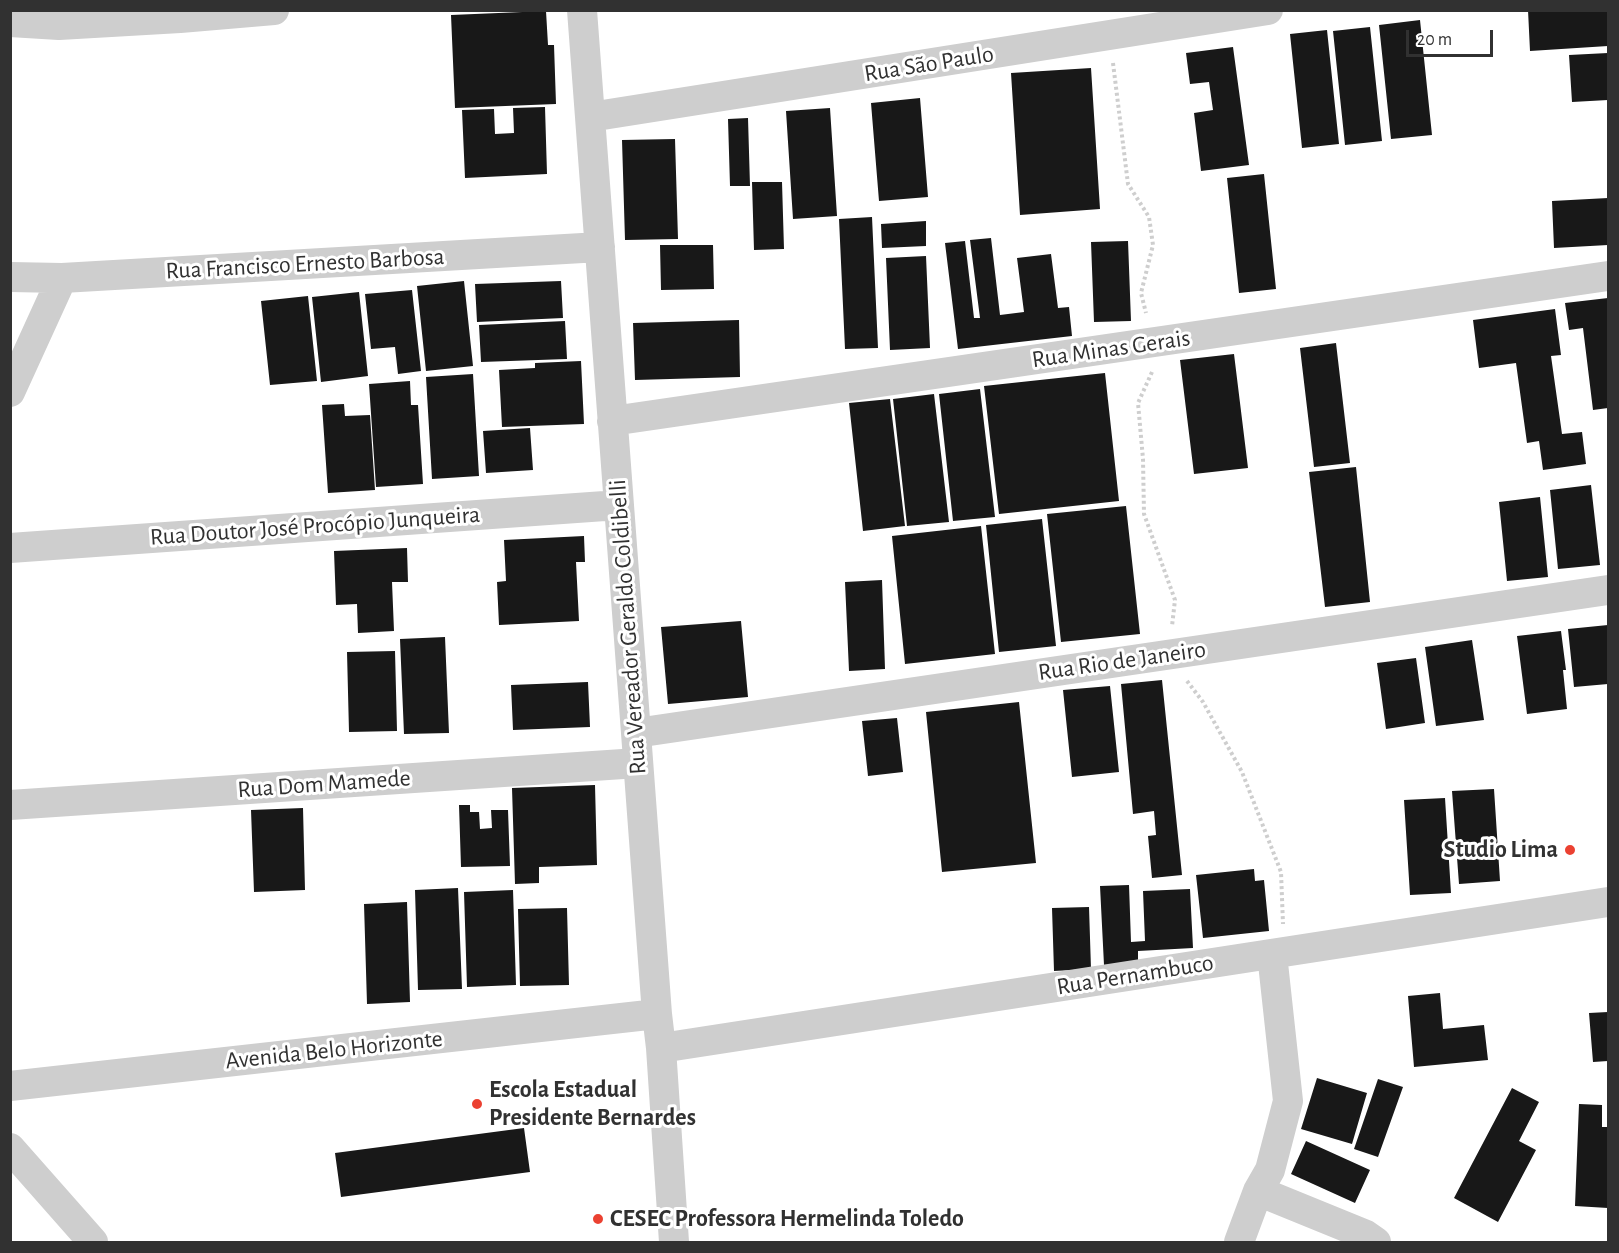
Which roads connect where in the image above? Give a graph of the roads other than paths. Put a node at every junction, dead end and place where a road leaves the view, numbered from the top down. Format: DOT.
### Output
graph roads {
  1 [pos="274,10"];
  2 [pos="582,10"];
  3 [pos="1268,10"];
  4 [pos="10,22"];
  5 [pos="590,117"];
  6 [pos="600,247"];
  7 [pos="1608,276"];
  8 [pos="10,277"];
  9 [pos="62,278"];
  10 [pos="10,392"];
  11 [pos="612,421"];
  12 [pos="619,505"];
  13 [pos="10,548"];
  14 [pos="1608,590"];
  15 [pos="636,733"];
  16 [pos="638,763"];
  17 [pos="10,805"];
  18 [pos="1608,902"];
  19 [pos="1278,953"];
  20 [pos="657,1014"];
  21 [pos="661,1048"];
  22 [pos="10,1086"];
  23 [pos="15,1162"];
  24 [pos="1258,1191"];
  25 [pos="93,1242"];
  26 [pos="674,1242"];
  27 [pos="1239,1242"];
  28 [pos="1376,1242"];
  1 -- 4 [label="street"];
  2 -- 5 [label="street, Rua Vereador Geraldo Coldibelli"];
  3 -- 5 [label="street, Rua São Paulo"];
  5 -- 6 [label="street, Rua Vereador Geraldo Coldibelli"];
  6 -- 9 [label="street, Rua Francisco Ernesto Barbosa"];
  6 -- 11 [label="street, Rua Vereador Geraldo Coldibelli"];
  7 -- 11 [label="street, Rua Minas Gerais"];
  8 -- 9 [label="street, Rua Francisco Ernesto Barbosa"];
  9 -- 10 [label="street"];
  11 -- 12 [label="street, Rua Vereador Geraldo Coldibelli"];
  12 -- 13 [label="street, Rua Doutor José Procópio Junqueira"];
  12 -- 15 [label="street, Rua Vereador Geraldo Coldibelli"];
  14 -- 15 [label="street, Rua Rio de Janeiro"];
  15 -- 16 [label="street, Rua Vereador Geraldo Coldibelli"];
  16 -- 17 [label="street, Rua Dom Mamede"];
  16 -- 20 [label="street, Rua Vereador Geraldo Coldibelli"];
  18 -- 19 [label="street, Rua Pernambuco"];
  19 -- 21 [label="street, Rua Pernambuco"];
  19 -- 24 [label="street"];
  20 -- 21 [label="street, Rua Vereador Geraldo Coldibelli"];
  20 -- 22 [label="street, Avenida Belo Horizonte"];
  21 -- 26 [label="street, Rua Vereador Geraldo Coldibelli"];
  23 -- 25 [label="street"];
  24 -- 27 [label="street"];
  24 -- 28 [label="street"];
}
